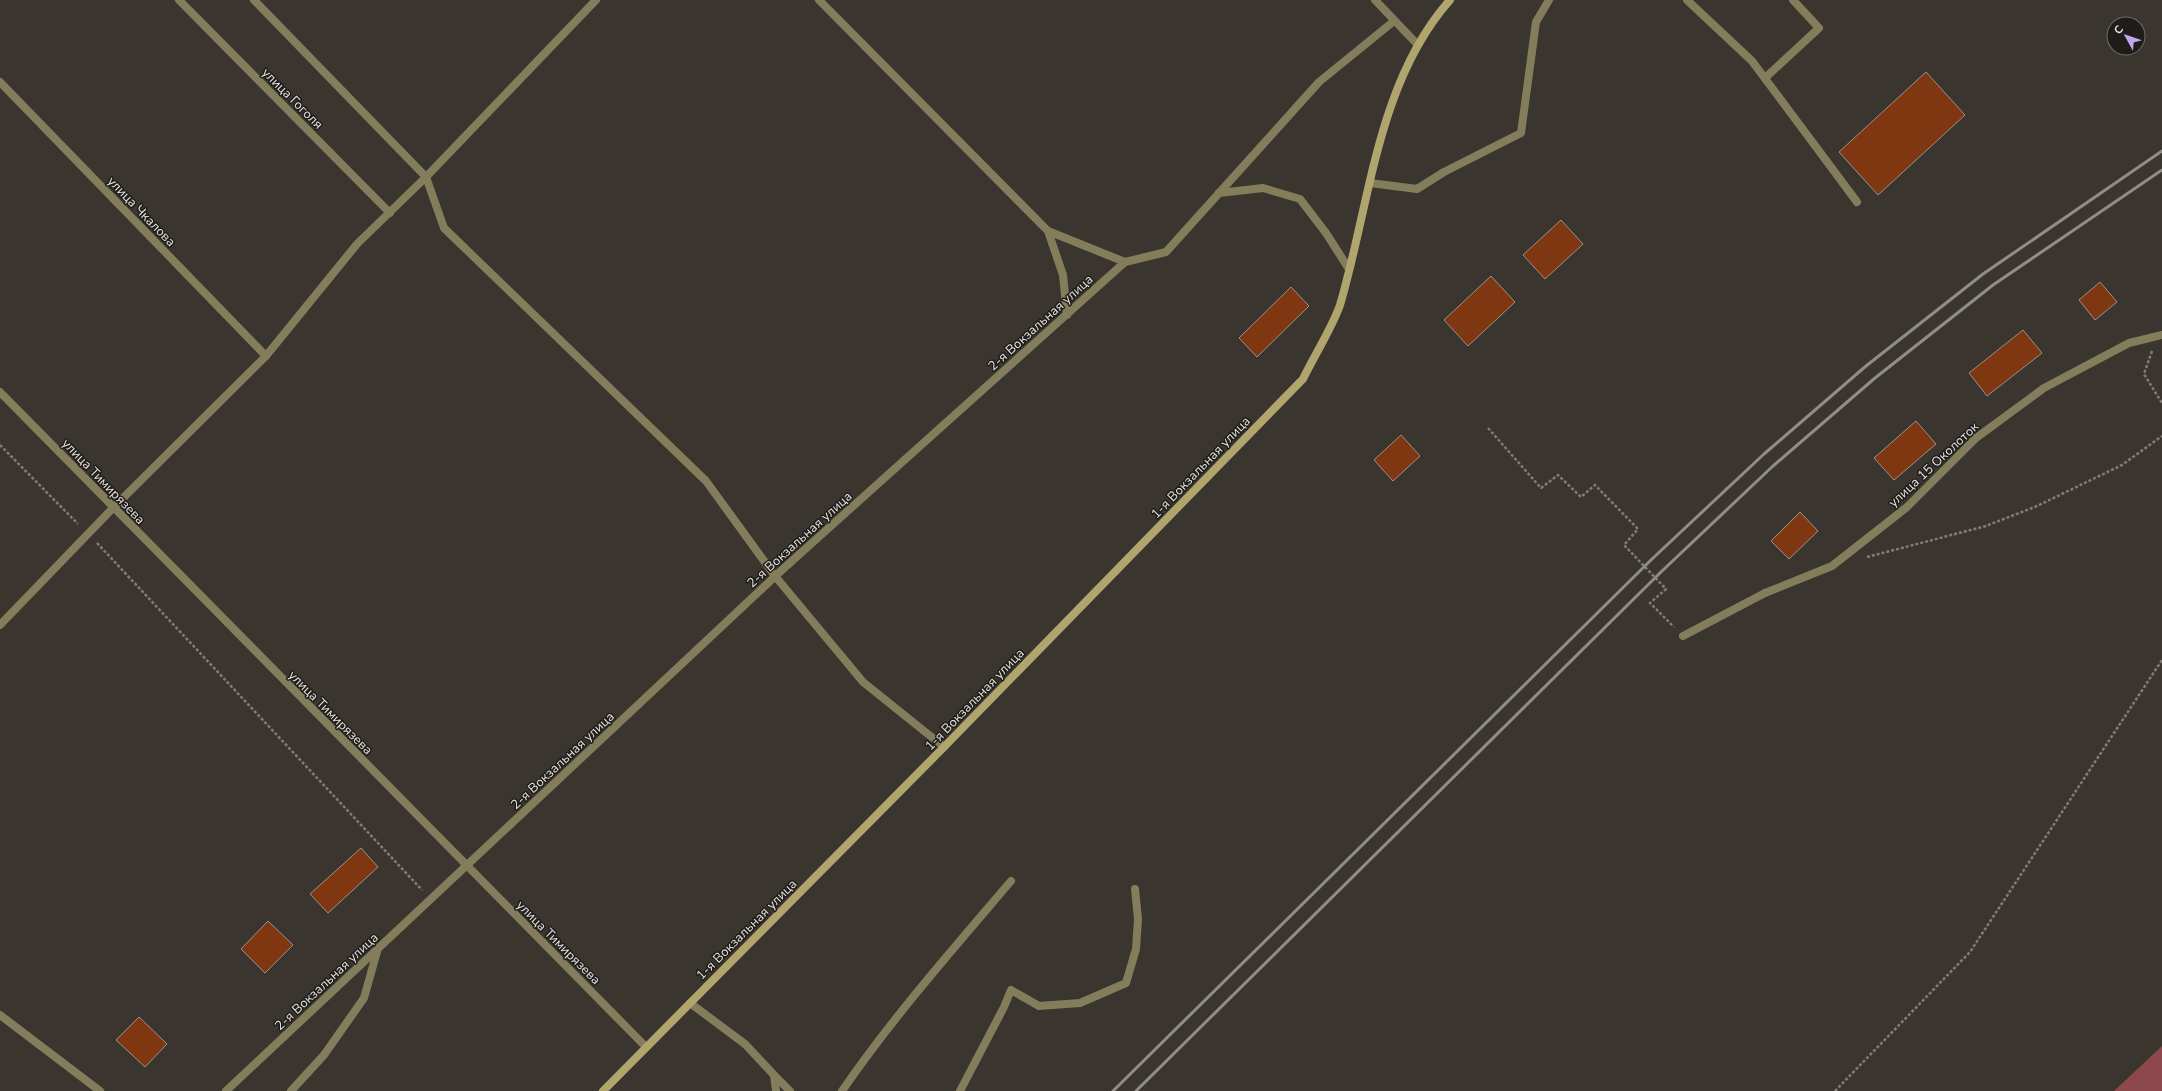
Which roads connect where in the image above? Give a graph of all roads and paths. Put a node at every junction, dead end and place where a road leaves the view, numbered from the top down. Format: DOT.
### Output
graph roads {
  1 [pos="179,0"];
  2 [pos="254,0"];
  3 [pos="596,0"];
  4 [pos="819,0"];
  5 [pos="1375,0"];
  6 [pos="1549,0"];
  7 [pos="1687,0"];
  8 [pos="1793,0"];
  9 [pos="1449,1"];
  10 [pos="1394,21"];
  11 [pos="1418,45"];
  12 [pos="1765,78"];
  13 [pos="0,82"];
  14 [pos="426,177"];
  15 [pos="1370,183"];
  16 [pos="1219,194"];
  17 [pos="1857,202"];
  18 [pos="390,213"];
  19 [pos="1048,231"];
  20 [pos="1126,262"];
  21 [pos="1349,269"];
  22 [pos="1067,315"];
  23 [pos="2162,335"];
  24 [pos="266,356"];
  25 [pos="0,392"];
  26 [pos="2162,403"];
  27 [pos="1488,428"];
  28 [pos="2162,436"];
  29 [pos="0,445"];
  30 [pos="113,508"];
  31 [pos="88,534"];
  32 [pos="1862,558"];
  33 [pos="775,576"];
  34 [pos="0,625"];
  35 [pos="1682,636"];
  36 [pos="2162,660"];
  37 [pos="944,747"];
  38 [pos="467,866"];
  39 [pos="1011,881"];
  40 [pos="1135,889"];
  41 [pos="431,899"];
  42 [pos="378,948"];
  43 [pos="690,1003"];
  44 [pos="0,1015"];
  45 [pos="646,1047"];
  46 [pos="774,1075"];
  47 [pos="100,1091"];
  48 [pos="226,1091"];
  49 [pos="291,1091"];
  50 [pos="603,1091"];
  51 [pos="776,1091"];
  52 [pos="790,1091"];
  53 [pos="842,1091"];
  54 [pos="960,1091"];
  55 [pos="1835,1091"];
  1 -- 18 [label="street, улица Гоголя"];
  2 -- 14 [label="street"];
  3 -- 14 [label="street"];
  4 -- 19 [label="street"];
  5 -- 10 [label="street"];
  6 -- 15 [label="street"];
  7 -- 12 [label="street"];
  8 -- 12 [label="street"];
  9 -- 11 [label="main road, 1-я Вокзальная улица"];
  10 -- 11 [label="street"];
  10 -- 16 [label="street, 2-я Вокзальная улица"];
  11 -- 15 [label="main road, 1-я Вокзальная улица"];
  12 -- 17 [label="street"];
  13 -- 24 [label="street, улица Чкалова"];
  14 -- 18 [label="street"];
  14 -- 33 [label="street"];
  15 -- 21 [label="main road, 1-я Вокзальная улица"];
  16 -- 20 [label="street, 2-я Вокзальная улица"];
  16 -- 21 [label="street"];
  18 -- 24 [label="street"];
  19 -- 20 [label="street"];
  19 -- 22 [label="street"];
  20 -- 22 [label="street, 2-я Вокзальная улица"];
  21 -- 37 [label="main road, 1-я Вокзальная улица"];
  22 -- 33 [label="street, 2-я Вокзальная улица"];
  23 -- 26 [label="path"];
  23 -- 35 [label="street, улица 15 Околоток"];
  24 -- 30 [label="street"];
  25 -- 30 [label="street, улица Тимирязева"];
  27 -- 35 [label="path"];
  28 -- 32 [label="path"];
  29 -- 31 [label="path"];
  30 -- 31 [label="street"];
  30 -- 38 [label="street, улица Тимирязева"];
  31 -- 34 [label="street"];
  31 -- 41 [label="path"];
  33 -- 37 [label="street"];
  33 -- 38 [label="street, 2-я Вокзальная улица"];
  36 -- 55 [label="path"];
  37 -- 43 [label="main road, 1-я Вокзальная улица"];
  38 -- 41 [label="street, 2-я Вокзальная улица"];
  38 -- 45 [label="street, улица Тимирязева"];
  39 -- 53 [label="street"];
  40 -- 54 [label="street"];
  41 -- 42 [label="street, 2-я Вокзальная улица"];
  42 -- 48 [label="street, 2-я Вокзальная улица"];
  42 -- 49 [label="street"];
  43 -- 45 [label="main road, 1-я Вокзальная улица"];
  43 -- 46 [label="street"];
  44 -- 47 [label="street"];
  45 -- 50 [label="main road, 1-я Вокзальная улица"];
  46 -- 51 [label="street"];
  46 -- 52 [label="street"];
}
